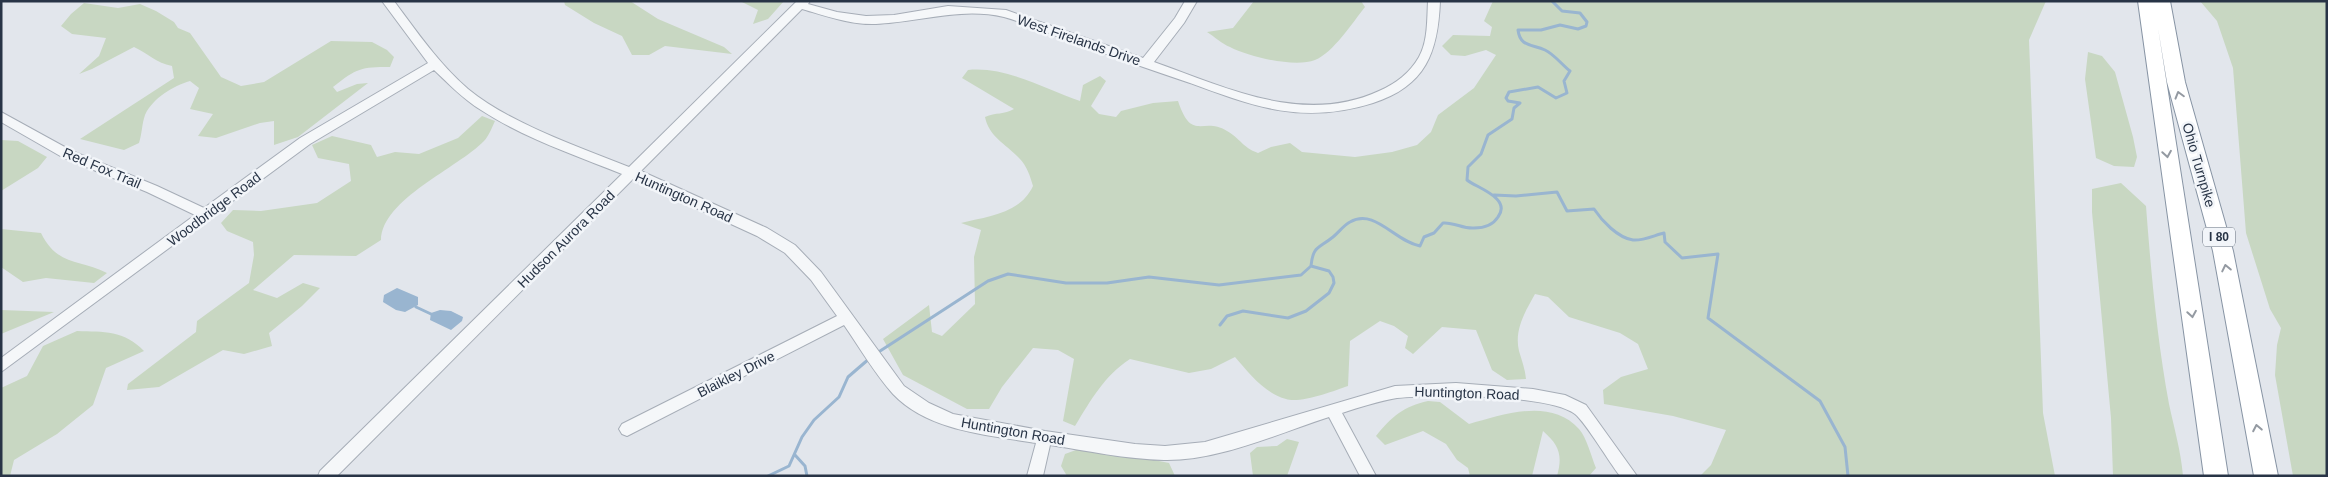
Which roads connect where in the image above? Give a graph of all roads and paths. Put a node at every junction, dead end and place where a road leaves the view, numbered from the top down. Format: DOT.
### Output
graph roads {
  1 [pos="388,1"];
  2 [pos="1191,1"];
  3 [pos="1434,1"];
  4 [pos="2146,1"];
  5 [pos="2162,1"];
  6 [pos="802,3"];
  7 [pos="1146,63"];
  8 [pos="435,64"];
  9 [pos="1,116"];
  10 [pos="632,173"];
  11 [pos="206,215"];
  12 [pos="845,318"];
  13 [pos="1,366"];
  14 [pos="1333,411"];
  15 [pos="627,429"];
  16 [pos="1045,438"];
  17 [pos="326,476"];
  18 [pos="1035,476"];
  19 [pos="1368,476"];
  20 [pos="1629,476"];
  21 [pos="2216,476"];
  22 [pos="2266,476"];
  1 -- 8 [label="street, Huntington Road"];
  2 -- 7 [label="street"];
  3 -- 7 [label="street, West Firelands Drive"];
  4 -- 21 [label="highway, Ohio Turnpike, one-way"];
  22 -- 5 [label="highway, Ohio Turnpike / I 80, one-way"];
  6 -- 7 [label="street, West Firelands Drive"];
  6 -- 10 [label="street, Hudson Aurora Road"];
  8 -- 10 [label="street, Huntington Road"];
  8 -- 11 [label="street, Woodbridge Road"];
  9 -- 11 [label="street, Red Fox Trail"];
  10 -- 12 [label="street, Huntington Road"];
  10 -- 17 [label="street, Hudson Aurora Road"];
  11 -- 13 [label="street, Woodbridge Road"];
  12 -- 15 [label="street, Blaikley Drive"];
  12 -- 16 [label="street, Huntington Road"];
  14 -- 16 [label="street, Huntington Road"];
  14 -- 19 [label="street"];
  14 -- 20 [label="street, Huntington Road"];
  16 -- 18 [label="street"];
}
